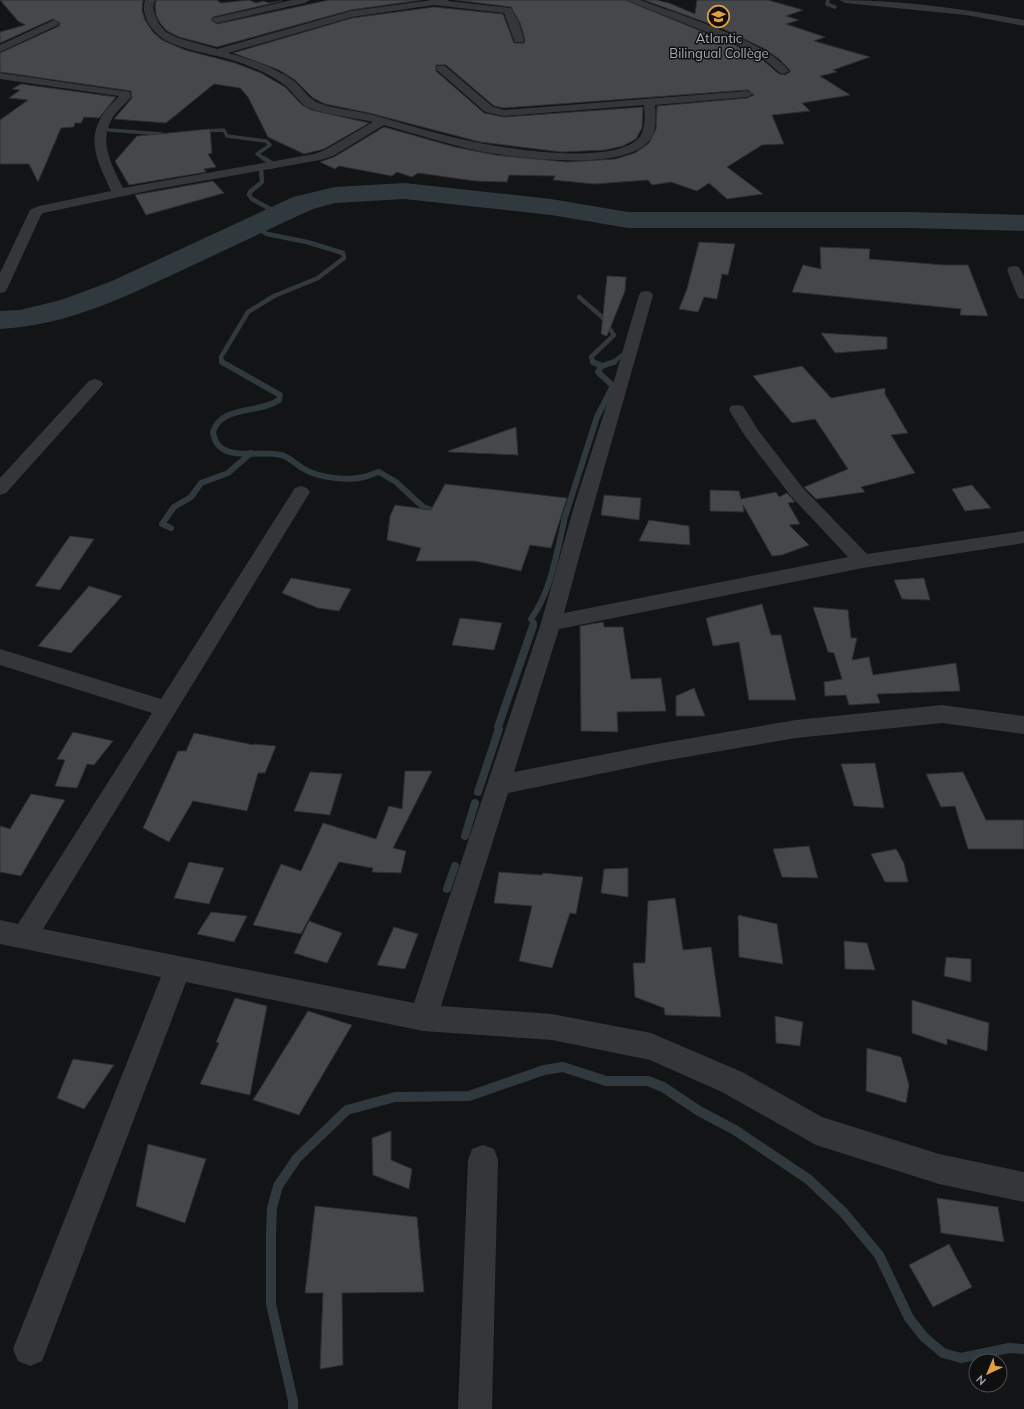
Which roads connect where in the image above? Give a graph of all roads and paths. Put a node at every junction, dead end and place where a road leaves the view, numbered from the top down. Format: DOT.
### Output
graph roads {
  1 [pos="150,0"];
  2 [pos="304,0"];
  3 [pos="631,0"];
  4 [pos="846,0"];
  5 [pos="440,1"];
  6 [pos="1024,11"];
  7 [pos="1009,19"];
  8 [pos="217,20"];
  9 [pos="54,23"];
  10 [pos="1024,23"];
  11 [pos="518,40"];
  12 [pos="0,49"];
  13 [pos="216,53"];
  14 [pos="441,68"];
  15 [pos="784,71"];
  16 [pos="0,76"];
  17 [pos="747,94"];
  18 [pos="649,102"];
  19 [pos="382,122"];
  20 [pos="119,193"];
  21 [pos="1014,270"];
  22 [pos="0,289"];
  23 [pos="646,295"];
  24 [pos="1024,295"];
  25 [pos="95,384"];
  26 [pos="737,410"];
  27 [pos="0,489"];
  28 [pos="301,492"];
  29 [pos="1024,537"];
  30 [pos="863,561"];
  31 [pos="551,623"];
  32 [pos="0,657"];
  33 [pos="166,709"];
  34 [pos="1024,725"];
  35 [pos="498,785"];
  36 [pos="12,934"];
  37 [pos="178,968"];
  38 [pos="423,1018"];
  39 [pos="483,1160"];
  40 [pos="1024,1187"];
  41 [pos="30,1349"];
  42 [pos="475,1409"];
  1 -- 13 [label="street"];
  2 -- 8 [label="street"];
  3 -- 15 [label="street"];
  4 -- 7 [label="street"];
  5 -- 11 [label="street"];
  5 -- 13 [label="street"];
  6 -- 7 [label="street"];
  7 -- 10 [label="street"];
  9 -- 12 [label="street"];
  13 -- 19 [label="street"];
  14 -- 18 [label="street"];
  16 -- 20 [label="street"];
  17 -- 18 [label="street"];
  18 -- 19 [label="street"];
  19 -- 20 [label="street"];
  20 -- 22 [label="street"];
  21 -- 24 [label="street"];
  23 -- 31 [label="street"];
  25 -- 27 [label="street"];
  26 -- 30 [label="street"];
  28 -- 33 [label="street"];
  29 -- 30 [label="street"];
  30 -- 31 [label="street"];
  31 -- 35 [label="street"];
  32 -- 33 [label="street"];
  33 -- 36 [label="street"];
  34 -- 35 [label="street"];
  35 -- 38 [label="street"];
  36 -- 37 [label="street"];
  37 -- 38 [label="street"];
  37 -- 41 [label="street"];
  38 -- 40 [label="street"];
  39 -- 42 [label="street"];
}
